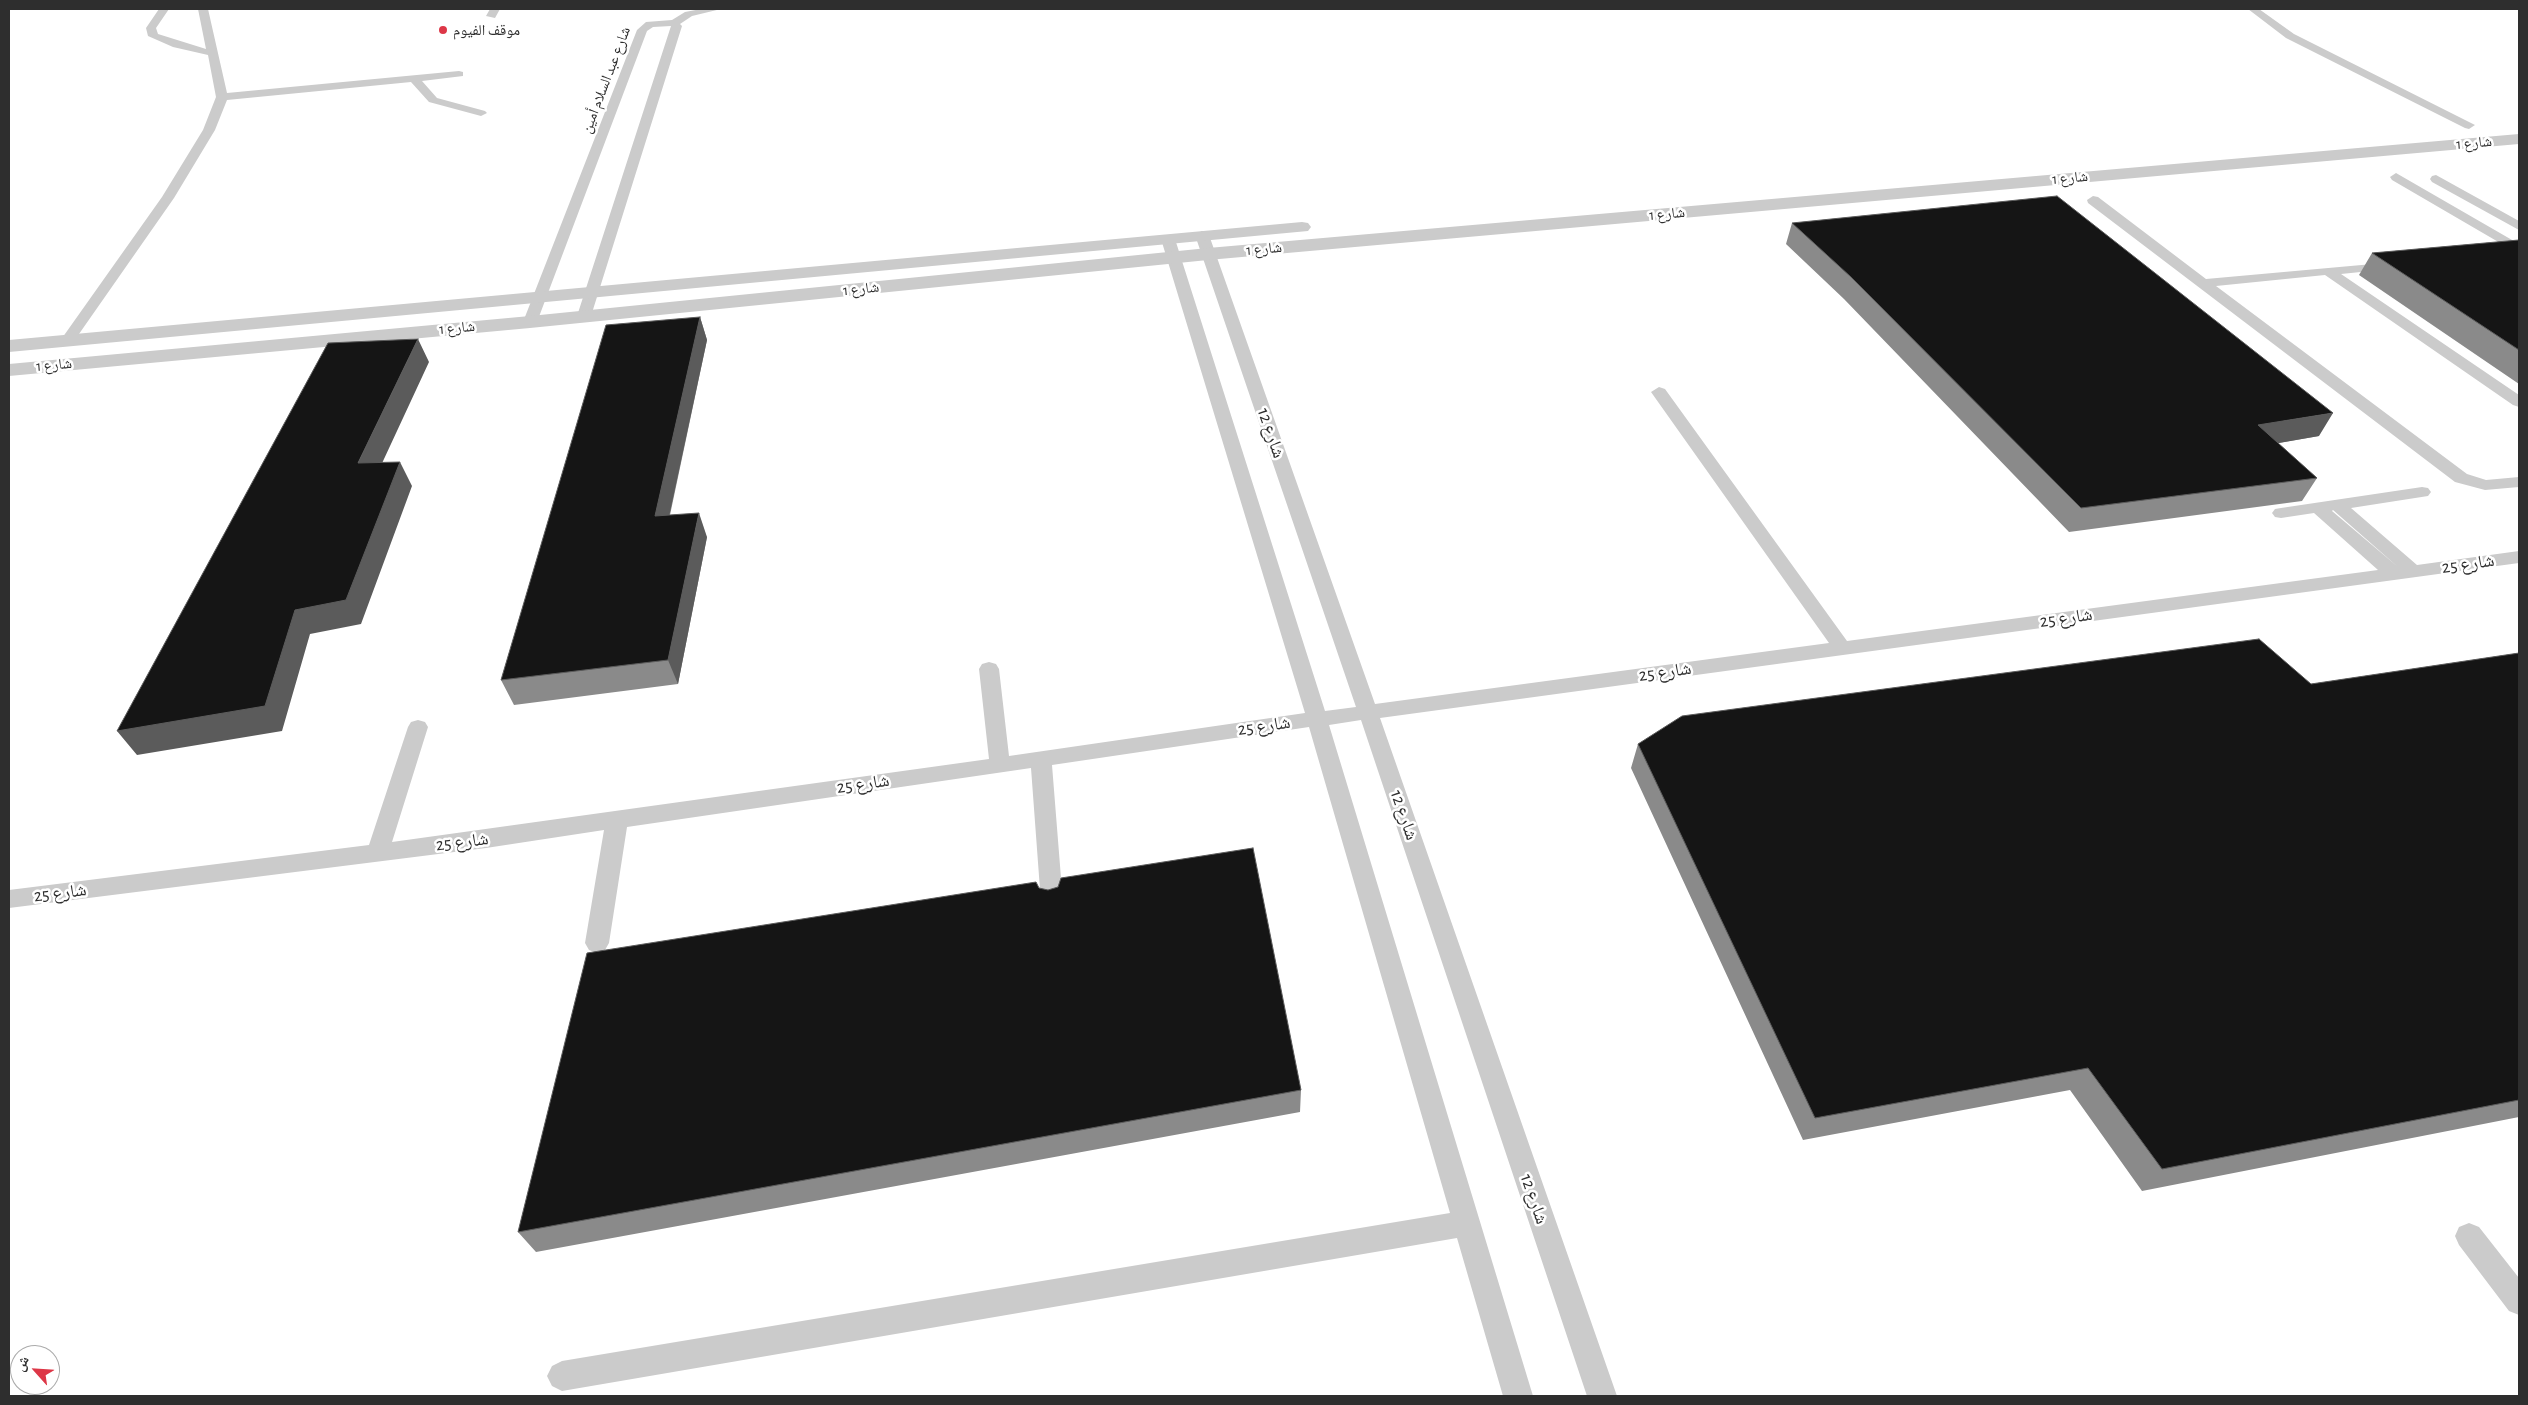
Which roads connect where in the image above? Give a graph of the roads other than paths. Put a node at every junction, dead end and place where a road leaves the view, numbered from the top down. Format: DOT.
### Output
graph roads {
  1 [pos="164,9"];
  2 [pos="203,9"];
  3 [pos="716,9"];
  4 [pos="2253,9"];
  5 [pos="674,23"];
  6 [pos="211,54"];
  7 [pos="459,74"];
  8 [pos="413,78"];
  9 [pos="222,97"];
  10 [pos="481,113"];
  11 [pos="2477,125"];
  12 [pos="2439,128"];
  13 [pos="2519,139"];
  14 [pos="2396,177"];
  15 [pos="2436,179"];
  16 [pos="2093,200"];
  17 [pos="1321,225"];
  18 [pos="2519,226"];
  19 [pos="1205,245"];
  20 [pos="1171,248"];
  21 [pos="2519,251"];
  22 [pos="2500,254"];
  23 [pos="2404,264"];
  24 [pos="2328,271"];
  25 [pos="2203,283"];
  26 [pos="590,293"];
  27 [pos="540,298"];
  28 [pos="584,316"];
  29 [pos="530,322"];
  30 [pos="67,341"];
  31 [pos="9,346"];
  32 [pos="9,370"];
  33 [pos="1659,392"];
  34 [pos="2519,402"];
  35 [pos="2519,482"];
  36 [pos="2422,492"];
  37 [pos="2336,505"];
  38 [pos="2317,508"];
  39 [pos="2281,513"];
  40 [pos="2519,557"];
  41 [pos="2413,572"];
  42 [pos="2393,574"];
  43 [pos="1842,648"];
  44 [pos="989,670"];
  45 [pos="1368,712"];
  46 [pos="1317,719"];
  47 [pos="418,727"];
  48 [pos="1041,758"];
  49 [pos="1000,764"];
  50 [pos="617,820"];
  51 [pos="378,852"];
  52 [pos="9,900"];
  53 [pos="1052,903"];
  54 [pos="597,943"];
  55 [pos="1467,1223"];
  56 [pos="2469,1236"];
  57 [pos="2519,1300"];
  58 [pos="562,1376"];
  59 [pos="1518,1396"];
  60 [pos="1602,1396"];
  1 -- 6 [label="lane"];
  2 -- 6 [label="lane"];
  3 -- 5 [label="lane"];
  4 -- 11 [label="lane"];
  5 -- 26 [label="lane"];
  5 -- 27 [label="lane, شارع عبد السلام أمين"];
  6 -- 9 [label="lane"];
  7 -- 8 [label="lane"];
  8 -- 9 [label="lane"];
  8 -- 10 [label="lane"];
  9 -- 30 [label="lane"];
  11 -- 12 [label="street, شارع 1"];
  13 -- 19 [label="street, شارع 1"];
  14 -- 21 [label="lane"];
  15 -- 18 [label="lane"];
  16 -- 25 [label="lane"];
  17 -- 19 [label="street, شارع 1"];
  19 -- 20 [label="street, شارع 1"];
  19 -- 45 [label="lane, شارع 12"];
  20 -- 26 [label="street, شارع 1"];
  20 -- 28 [label="street, شارع 1"];
  20 -- 46 [label="lane"];
  21 -- 22 [label="lane"];
  23 -- 24 [label="lane"];
  24 -- 25 [label="lane"];
  24 -- 34 [label="lane"];
  25 -- 35 [label="lane"];
  26 -- 27 [label="street, شارع 1"];
  26 -- 28 [label="lane"];
  27 -- 29 [label="lane, شارع عبد السلام أمين"];
  27 -- 30 [label="street, شارع 1"];
  28 -- 29 [label="street, شارع 1"];
  29 -- 32 [label="street, شارع 1"];
  30 -- 31 [label="street, شارع 1"];
  33 -- 43 [label="lane"];
  36 -- 37 [label="lane"];
  37 -- 38 [label="lane"];
  37 -- 41 [label="lane"];
  38 -- 39 [label="lane"];
  38 -- 42 [label="lane"];
  40 -- 41 [label="lane, شارع 25"];
  41 -- 42 [label="lane, شارع 25"];
  42 -- 43 [label="lane, شارع 25"];
  43 -- 45 [label="lane, شارع 25"];
  44 -- 49 [label="lane"];
  45 -- 46 [label="lane, شارع 25"];
  45 -- 60 [label="lane, شارع 12"];
  46 -- 48 [label="lane, شارع 25"];
  46 -- 55 [label="lane"];
  47 -- 51 [label="lane"];
  48 -- 49 [label="lane, شارع 25"];
  48 -- 53 [label="lane"];
  49 -- 50 [label="lane, شارع 25"];
  50 -- 51 [label="lane, شارع 25"];
  50 -- 54 [label="lane"];
  51 -- 52 [label="lane, شارع 25"];
  55 -- 58 [label="lane"];
  55 -- 59 [label="lane"];
  56 -- 57 [label="lane"];
}
